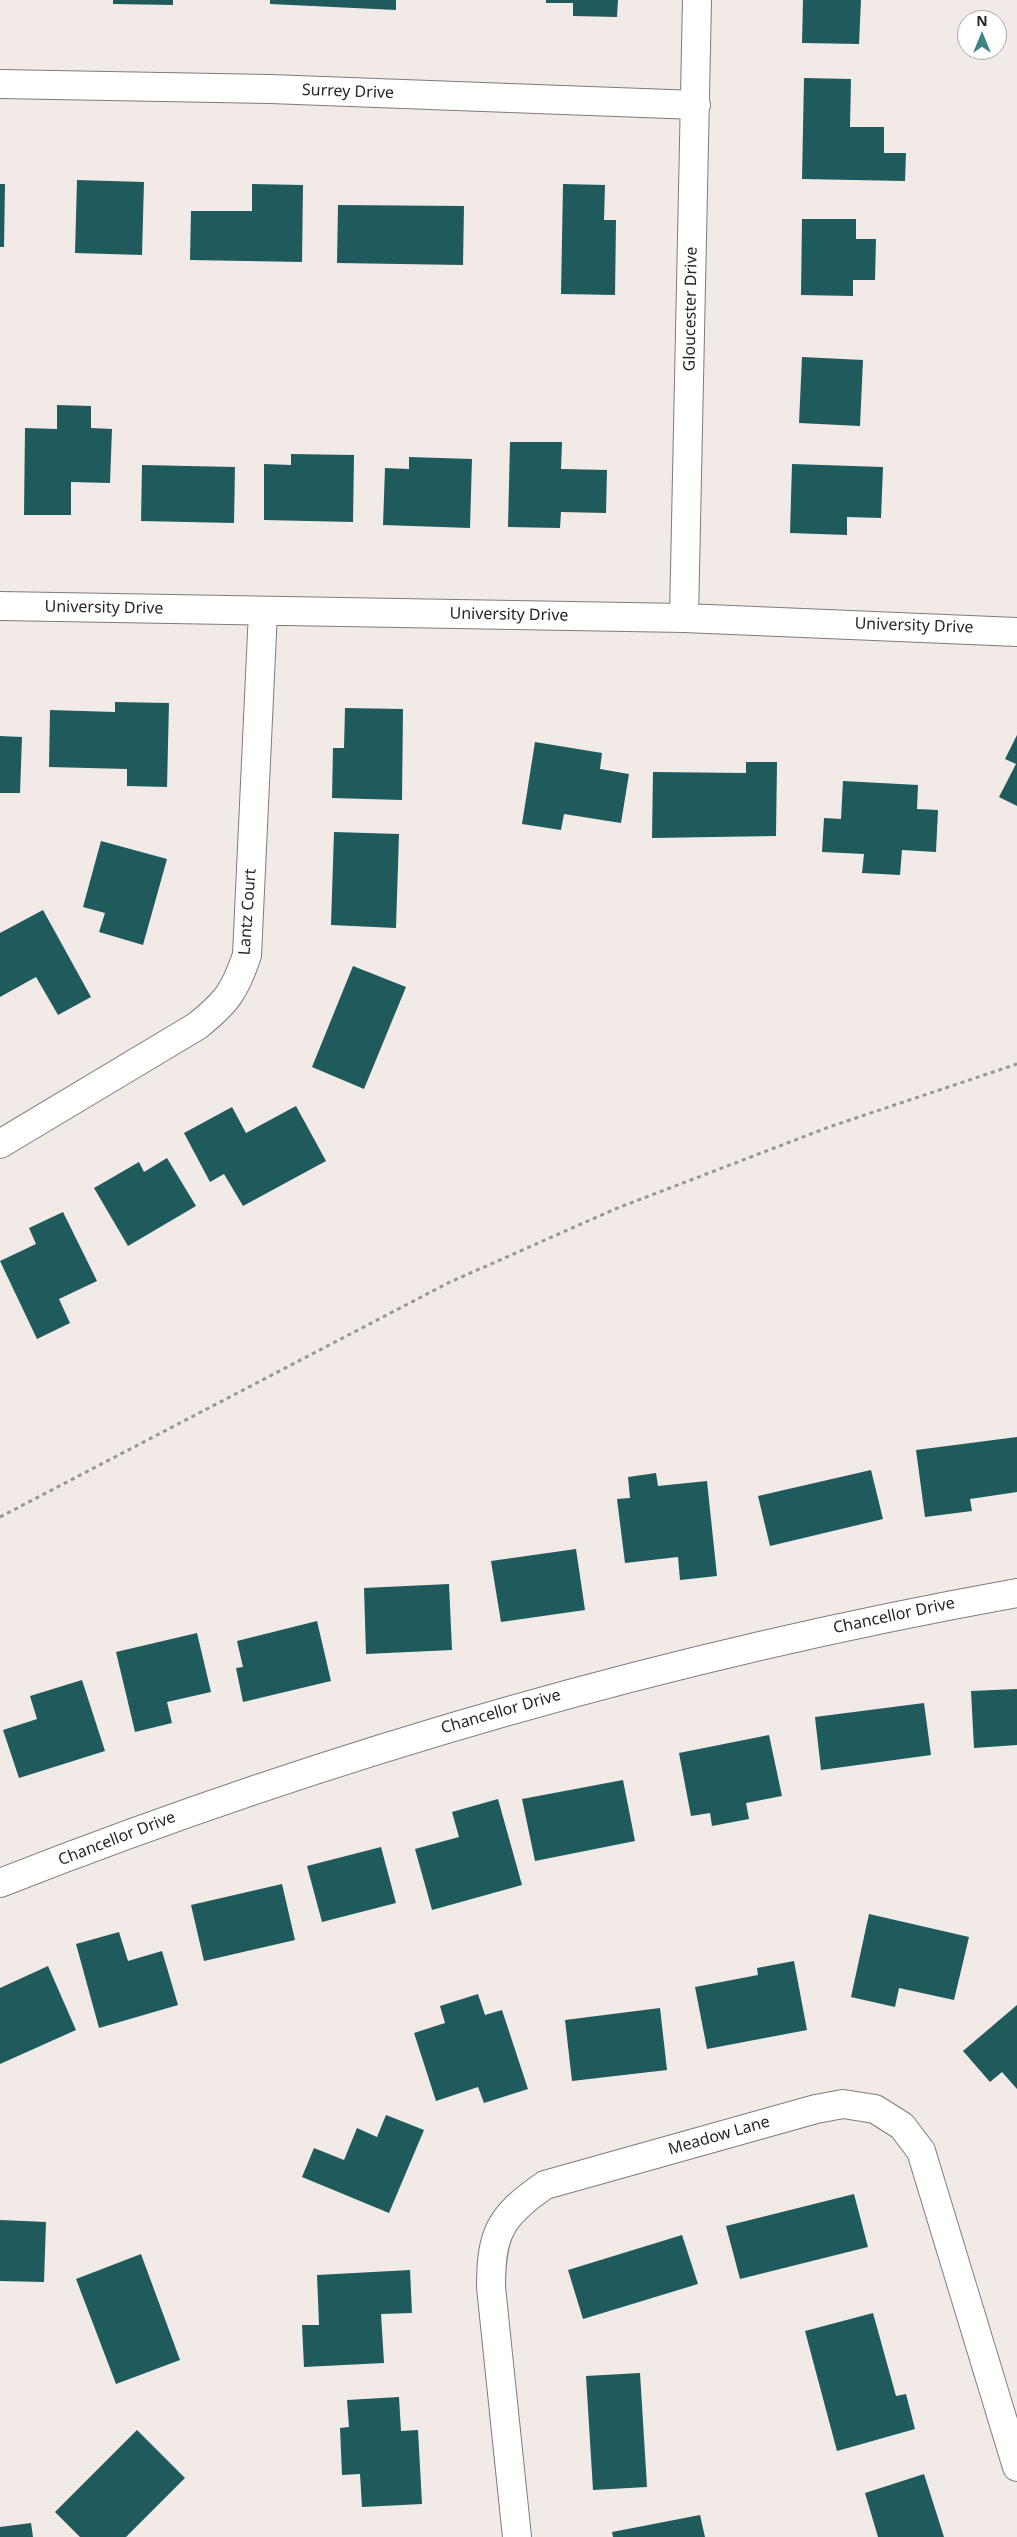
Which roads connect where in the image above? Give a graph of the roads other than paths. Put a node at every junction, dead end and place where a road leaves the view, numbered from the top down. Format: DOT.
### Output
graph roads {
  1 [pos="697,0"];
  2 [pos="0,84"];
  3 [pos="696,105"];
  4 [pos="0,606"];
  5 [pos="263,611"];
  6 [pos="684,618"];
  7 [pos="1017,632"];
  8 [pos="0,1144"];
  9 [pos="1017,1593"];
  10 [pos="0,1884"];
  11 [pos="1017,2467"];
  12 [pos="517,2537"];
  1 -- 3 [label="street, Gloucester Drive"];
  2 -- 3 [label="street, Surrey Drive"];
  3 -- 6 [label="street, Gloucester Drive"];
  4 -- 5 [label="street, University Drive"];
  5 -- 6 [label="street, University Drive"];
  5 -- 8 [label="street, Lantz Court"];
  6 -- 7 [label="street, University Drive"];
  9 -- 10 [label="street, Chancellor Drive"];
  11 -- 12 [label="street, Meadow Lane"];
}
